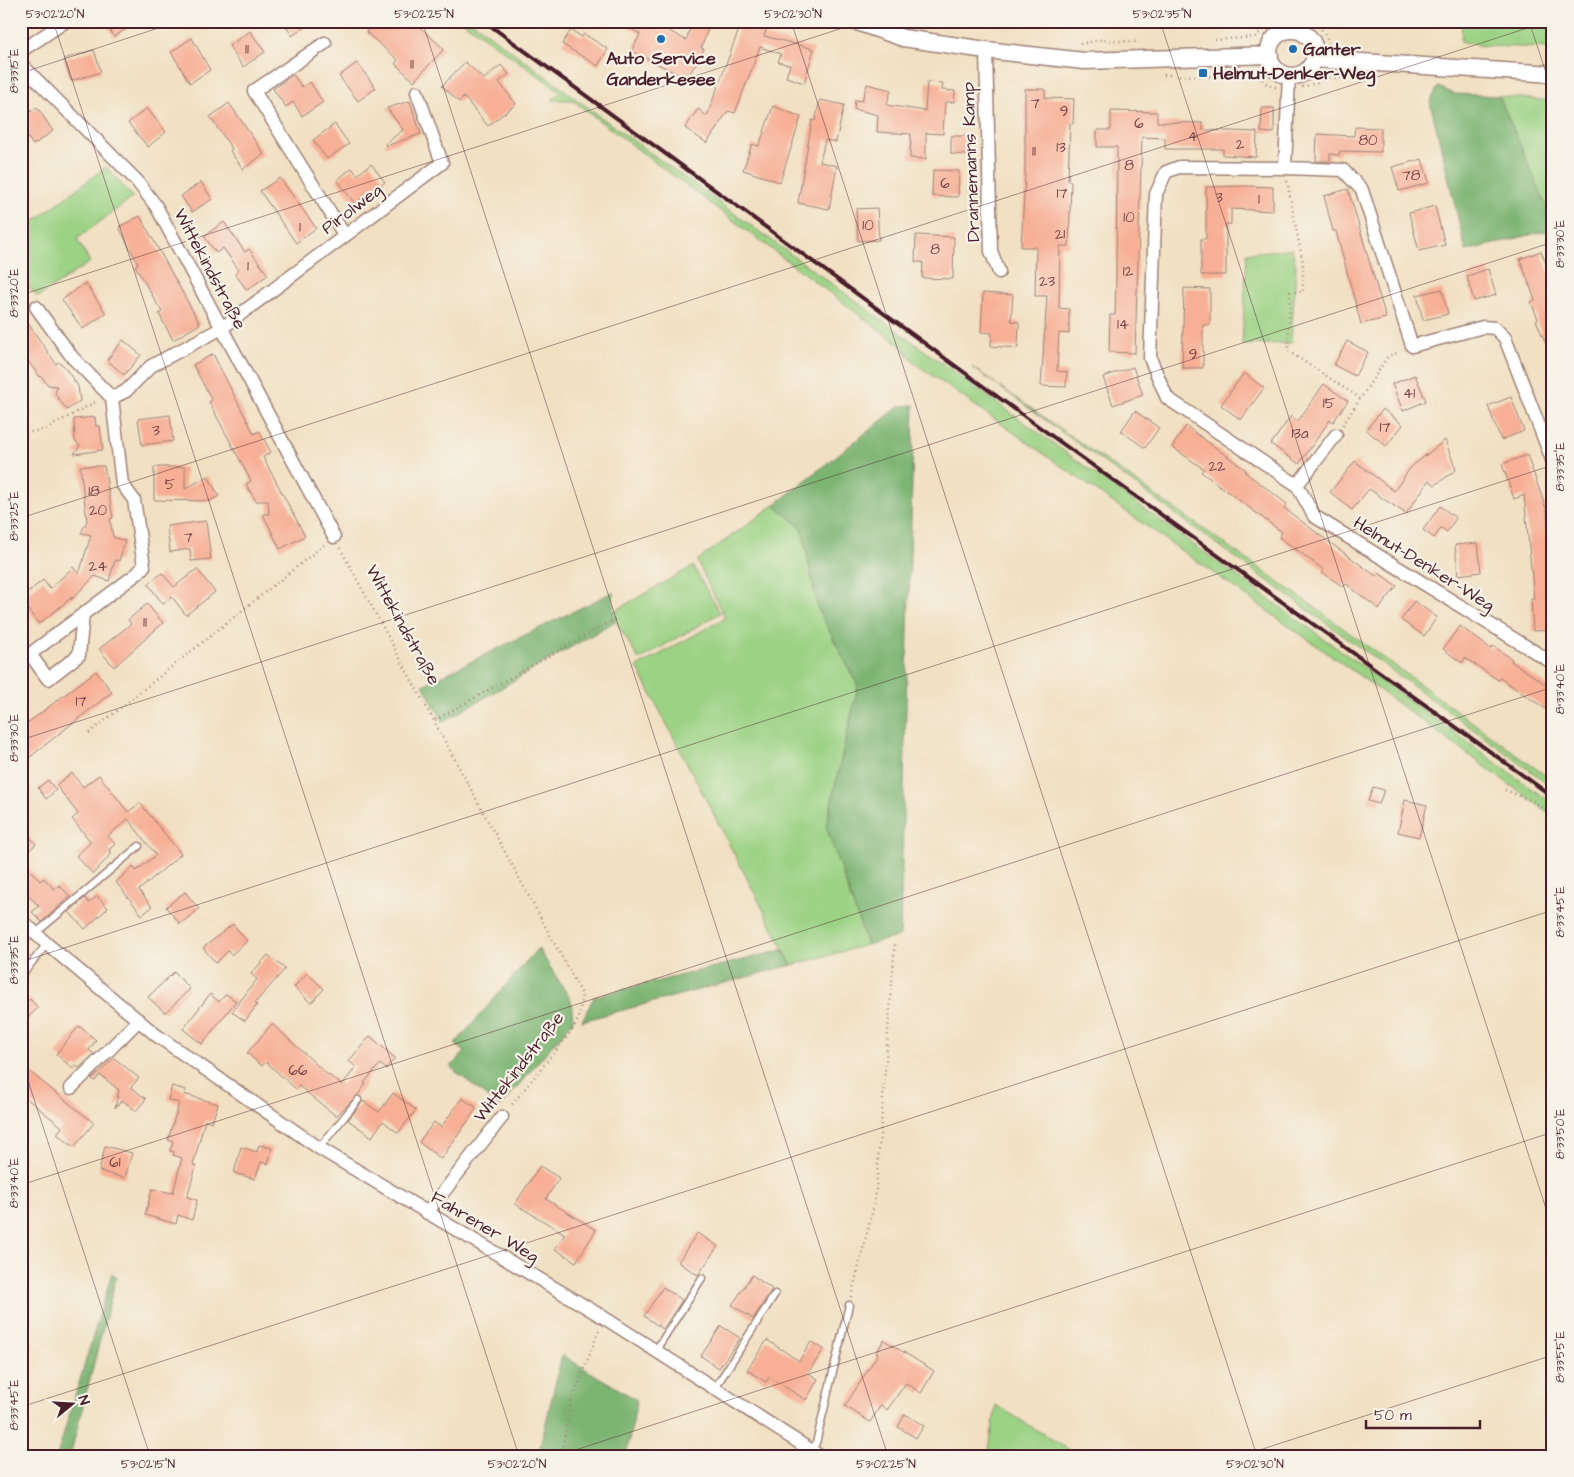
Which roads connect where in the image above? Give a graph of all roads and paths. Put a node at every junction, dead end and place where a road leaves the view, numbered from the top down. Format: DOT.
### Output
graph roads {
  1 [pos="66,21"];
  2 [pos="854,21"];
  3 [pos="1272,21"];
  4 [pos="1309,21"];
  5 [pos="1289,26"];
  6 [pos="1208,40"];
  7 [pos="1140,42"];
  8 [pos="1330,43"];
  9 [pos="325,44"];
  10 [pos="1076,45"];
  11 [pos="986,50"];
  12 [pos="21,51"];
  13 [pos="1270,55"];
  14 [pos="1314,59"];
  15 [pos="21,64"];
  16 [pos="1553,74"];
  17 [pos="1289,75"];
  18 [pos="416,92"];
  19 [pos="1285,168"];
  20 [pos="345,236"];
  21 [pos="999,272"];
  22 [pos="36,307"];
  23 [pos="222,328"];
  24 [pos="1412,346"];
  25 [pos="112,398"];
  26 [pos="1360,398"];
  27 [pos="21,434"];
  28 [pos="1336,435"];
  29 [pos="1553,462"];
  30 [pos="1297,485"];
  31 [pos="334,537"];
  32 [pos="83,614"];
  33 [pos="615,619"];
  34 [pos="1551,658"];
  35 [pos="435,720"];
  36 [pos="89,733"];
  37 [pos="1505,790"];
  38 [pos="1553,816"];
  39 [pos="139,846"];
  40 [pos="21,920"];
  41 [pos="36,933"];
  42 [pos="895,942"];
  43 [pos="47,944"];
  44 [pos="21,976"];
  45 [pos="139,1020"];
  46 [pos="71,1088"];
  47 [pos="358,1100"];
  48 [pos="502,1117"];
  49 [pos="319,1148"];
  50 [pos="427,1213"];
  51 [pos="702,1278"];
  52 [pos="775,1294"];
  53 [pos="849,1305"];
  54 [pos="604,1317"];
  55 [pos="656,1350"];
  56 [pos="715,1388"];
  57 [pos="816,1453"];
  58 [pos="561,1456"];
  1 -- 12 [label="street"];
  2 -- 11 [label="street"];
  3 -- 6 [label="path"];
  4 -- 8 [label="path"];
  5 -- 13 [label="street"];
  5 -- 14 [label="street"];
  7 -- 10 [label="path"];
  9 -- 20 [label="street"];
  11 -- 13 [label="street"];
  11 -- 21 [label="street, Drannemanns Kamp"];
  13 -- 17 [label="street"];
  14 -- 16 [label="street"];
  14 -- 17 [label="street"];
  15 -- 23 [label="street, Wittekindstraße"];
  17 -- 19 [label="street"];
  18 -- 20 [label="street, Pirolweg"];
  19 -- 24 [label="street, Helmut-Denker-Weg"];
  19 -- 26 [label="path"];
  19 -- 30 [label="street, Helmut-Denker-Weg"];
  20 -- 23 [label="street, Pirolweg"];
  22 -- 25 [label="street"];
  23 -- 25 [label="street, Pirolweg"];
  23 -- 31 [label="street, Wittekindstraße"];
  24 -- 26 [label="path"];
  24 -- 29 [label="street"];
  25 -- 27 [label="path"];
  25 -- 32 [label="street"];
  26 -- 28 [label="path"];
  28 -- 30 [label="street"];
  30 -- 34 [label="street, Helmut-Denker-Weg"];
  31 -- 35 [label="path, Wittekindstraße"];
  31 -- 36 [label="path"];
  32 -- 32 [label="street"];
  33 -- 35 [label="path"];
  35 -- 48 [label="path, Wittekindstraße"];
  37 -- 38 [label="path"];
  39 -- 41 [label="lane"];
  40 -- 41 [label="street, Fahrener Weg"];
  41 -- 43 [label="street, Fahrener Weg"];
  42 -- 53 [label="path"];
  43 -- 44 [label="lane"];
  43 -- 45 [label="street, Fahrener Weg"];
  45 -- 46 [label="street"];
  45 -- 49 [label="street, Fahrener Weg"];
  47 -- 49 [label="lane"];
  48 -- 50 [label="street, Wittekindstraße"];
  49 -- 50 [label="street, Fahrener Weg"];
  50 -- 54 [label="street, Fahrener Weg"];
  51 -- 55 [label="lane"];
  52 -- 56 [label="lane"];
  53 -- 57 [label="lane"];
  54 -- 55 [label="street, Fahrener Weg"];
  54 -- 58 [label="path"];
  55 -- 56 [label="street, Fahrener Weg"];
  56 -- 57 [label="street, Fahrener Weg"];
}
